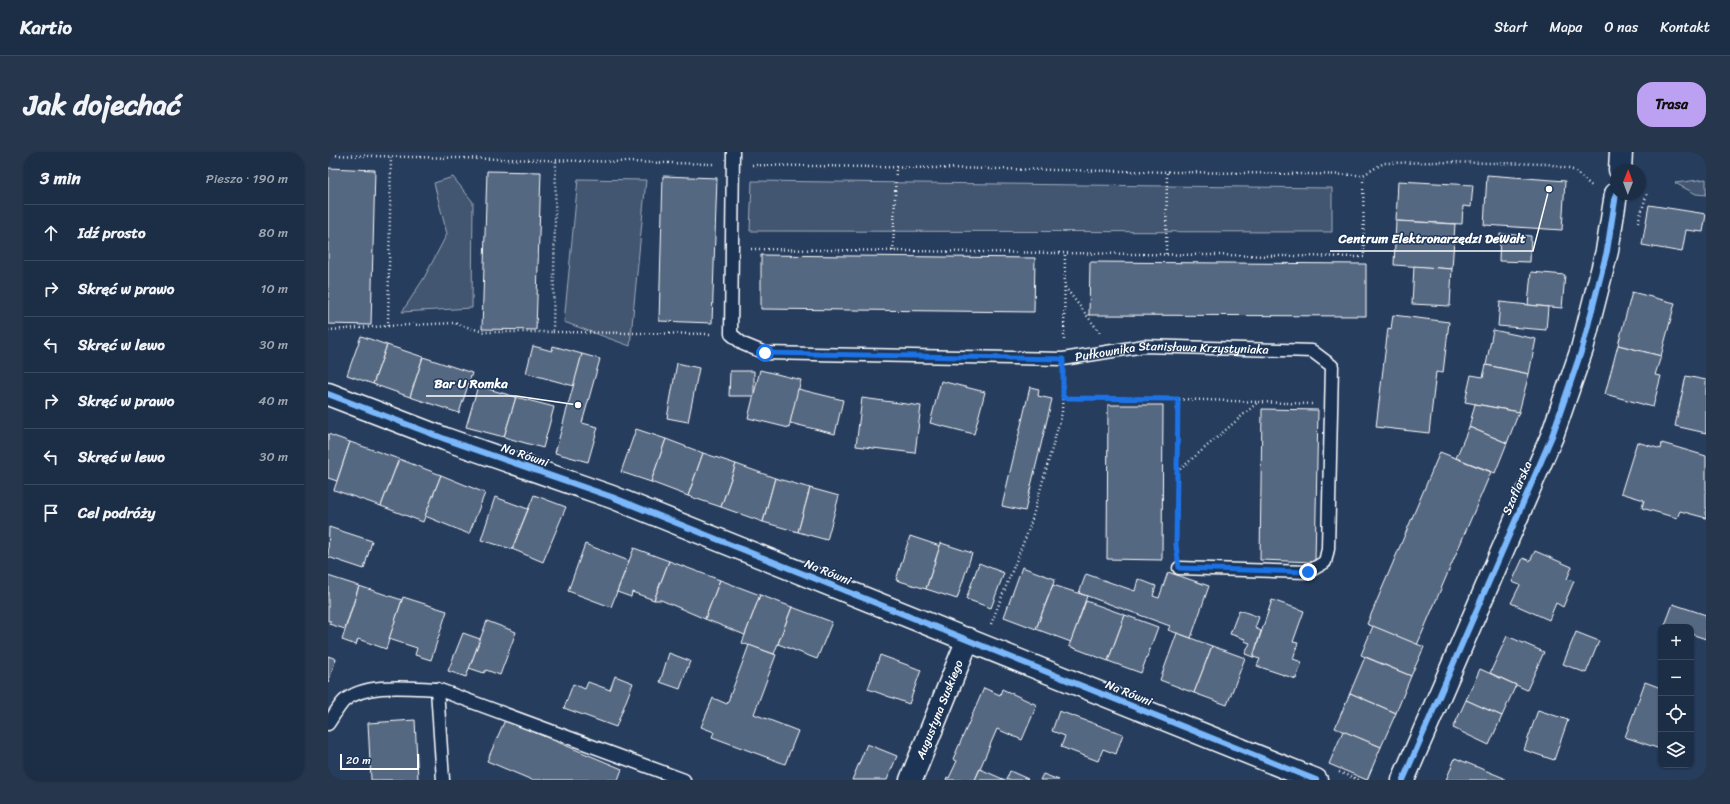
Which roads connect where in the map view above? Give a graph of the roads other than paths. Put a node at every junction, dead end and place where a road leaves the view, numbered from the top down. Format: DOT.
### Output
graph roads {
  1 [pos="733,152"];
  2 [pos="1621,152"];
  3 [pos="1620,164"];
  4 [pos="1615,200"];
  5 [pos="328,394"];
  6 [pos="1179,568"];
  7 [pos="968,640"];
  8 [pos="437,689"];
  9 [pos="328,724"];
  10 [pos="443,780"];
  11 [pos="684,780"];
  12 [pos="910,780"];
  13 [pos="1316,780"];
  14 [pos="1403,780"];
  1 -- 6 [label="lane, Pułkownika Stanisława Krzystyniaka"];
  2 -- 3 [label="street"];
  4 -- 14 [label="street, Szaflarska"];
  5 -- 7 [label="street, Na Równi"];
  7 -- 12 [label="street, Augustyna Suskiego"];
  7 -- 13 [label="street, Na Równi"];
  8 -- 9 [label="lane"];
  8 -- 10 [label="lane"];
  8 -- 11 [label="lane"];
}
